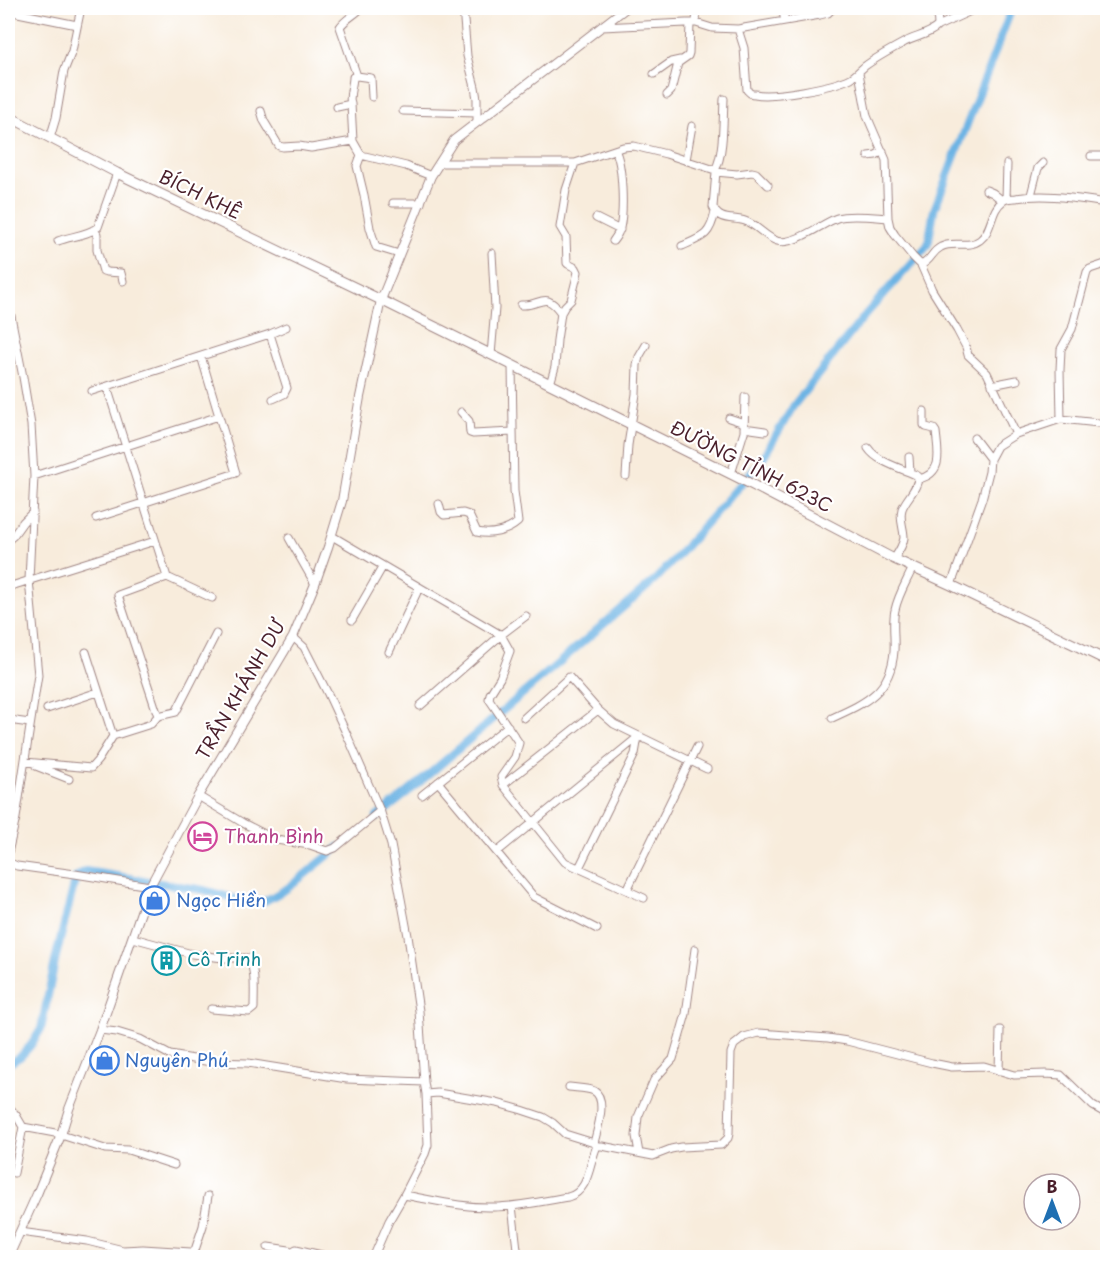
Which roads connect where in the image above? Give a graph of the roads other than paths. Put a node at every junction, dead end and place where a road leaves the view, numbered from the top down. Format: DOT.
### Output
graph roads {
  1 [pos="81,8"];
  2 [pos="361,8"];
  3 [pos="463,8"];
  4 [pos="626,8"];
  5 [pos="697,8"];
  6 [pos="782,8"];
  7 [pos="808,8"];
  8 [pos="833,8"];
  9 [pos="937,8"];
  10 [pos="975,9"];
  11 [pos="8,11"];
  12 [pos="809,17"];
  13 [pos="785,21"];
  14 [pos="693,23"];
  15 [pos="77,26"];
  16 [pos="938,26"];
  17 [pos="602,27"];
  18 [pos="738,29"];
  19 [pos="680,60"];
  20 [pos="859,73"];
  21 [pos="654,74"];
  22 [pos="357,76"];
  23 [pos="667,95"];
  24 [pos="372,97"];
  25 [pos="724,99"];
  26 [pos="351,104"];
  27 [pos="337,107"];
  28 [pos="261,111"];
  29 [pos="403,111"];
  30 [pos="8,116"];
  31 [pos="477,118"];
  32 [pos="693,126"];
  33 [pos="50,138"];
  34 [pos="353,141"];
  35 [pos="615,150"];
  36 [pos="883,151"];
  37 [pos="361,154"];
  38 [pos="868,156"];
  39 [pos="1092,156"];
  40 [pos="1107,156"];
  41 [pos="686,160"];
  42 [pos="440,163"];
  43 [pos="576,163"];
  44 [pos="1043,163"];
  45 [pos="1007,164"];
  46 [pos="715,171"];
  47 [pos="117,173"];
  48 [pos="431,176"];
  49 [pos="768,185"];
  50 [pos="986,189"];
  51 [pos="1030,195"];
  52 [pos="1005,200"];
  53 [pos="393,203"];
  54 [pos="421,203"];
  55 [pos="1107,203"];
  56 [pos="715,212"];
  57 [pos="596,218"];
  58 [pos="888,218"];
  59 [pos="93,230"];
  60 [pos="620,230"];
  61 [pos="58,241"];
  62 [pos="613,241"];
  63 [pos="682,246"];
  64 [pos="492,253"];
  65 [pos="399,254"];
  66 [pos="917,261"];
  67 [pos="1107,263"];
  68 [pos="123,281"];
  69 [pos="381,300"];
  70 [pos="8,301"];
  71 [pos="521,305"];
  72 [pos="561,314"];
  73 [pos="286,327"];
  74 [pos="270,334"];
  75 [pos="646,345"];
  76 [pos="491,355"];
  77 [pos="201,356"];
  78 [pos="512,365"];
  79 [pos="1017,380"];
  80 [pos="550,384"];
  81 [pos="992,385"];
  82 [pos="107,387"];
  83 [pos="92,391"];
  84 [pos="745,397"];
  85 [pos="273,399"];
  86 [pos="924,411"];
  87 [pos="461,412"];
  88 [pos="219,416"];
  89 [pos="729,418"];
  90 [pos="1061,419"];
  91 [pos="1107,424"];
  92 [pos="631,425"];
  93 [pos="744,426"];
  94 [pos="765,431"];
  95 [pos="513,432"];
  96 [pos="1016,434"];
  97 [pos="974,438"];
  98 [pos="126,446"];
  99 [pos="868,448"];
  100 [pos="909,457"];
  101 [pos="990,459"];
  102 [pos="910,472"];
  103 [pos="731,474"];
  104 [pos="34,476"];
  105 [pos="626,476"];
  106 [pos="919,479"];
  107 [pos="144,502"];
  108 [pos="439,504"];
  109 [pos="33,512"];
  110 [pos="96,518"];
  111 [pos="332,536"];
  112 [pos="289,538"];
  113 [pos="8,540"];
  114 [pos="155,541"];
  115 [pos="894,560"];
  116 [pos="383,567"];
  117 [pos="913,567"];
  118 [pos="167,577"];
  119 [pos="29,580"];
  120 [pos="315,584"];
  121 [pos="951,585"];
  122 [pos="8,587"];
  123 [pos="419,588"];
  124 [pos="212,598"];
  125 [pos="526,616"];
  126 [pos="352,620"];
  127 [pos="216,634"];
  128 [pos="501,636"];
  129 [pos="293,637"];
  130 [pos="86,652"];
  131 [pos="389,652"];
  132 [pos="1107,661"];
  133 [pos="98,692"];
  134 [pos="420,706"];
  135 [pos="47,710"];
  136 [pos="598,710"];
  137 [pos="158,716"];
  138 [pos="524,718"];
  139 [pos="832,718"];
  140 [pos="8,720"];
  141 [pos="30,723"];
  142 [pos="508,726"];
  143 [pos="112,736"];
  144 [pos="638,737"];
  145 [pos="697,747"];
  146 [pos="690,761"];
  147 [pos="26,762"];
  148 [pos="707,769"];
  149 [pos="69,780"];
  150 [pos="438,782"];
  151 [pos="503,785"];
  152 [pos="422,795"];
  153 [pos="198,796"];
  154 [pos="381,813"];
  155 [pos="8,816"];
  156 [pos="16,818"];
  157 [pos="533,822"];
  158 [pos="497,852"];
  159 [pos="8,853"];
  160 [pos="8,862"];
  161 [pos="579,868"];
  162 [pos="151,883"];
  163 [pos="627,890"];
  164 [pos="644,898"];
  165 [pos="597,929"];
  166 [pos="133,938"];
  167 [pos="695,949"];
  168 [pos="211,1009"];
  169 [pos="100,1030"];
  170 [pos="1000,1030"];
  171 [pos="999,1071"];
  172 [pos="424,1082"];
  173 [pos="569,1087"];
  174 [pos="426,1094"];
  175 [pos="8,1106"];
  176 [pos="1107,1114"];
  177 [pos="23,1127"];
  178 [pos="61,1135"];
  179 [pos="596,1145"];
  180 [pos="639,1153"];
  181 [pos="174,1165"];
  182 [pos="14,1173"];
  183 [pos="208,1196"];
  184 [pos="404,1196"];
  185 [pos="512,1206"];
  186 [pos="20,1232"];
  187 [pos="268,1247"];
  188 [pos="127,1253"];
  189 [pos="290,1254"];
  190 [pos="196,1255"];
  191 [pos="8,1256"];
  192 [pos="334,1257"];
  193 [pos="373,1257"];
  194 [pos="520,1257"];
  1 -- 15 [label="street"];
  2 -- 22 [label="street"];
  3 -- 31 [label="street"];
  4 -- 17 [label="street, TRẦN KHÁNH DƯ"];
  5 -- 14 [label="street"];
  6 -- 13 [label="street"];
  7 -- 12 [label="street"];
  8 -- 12 [label="street"];
  9 -- 16 [label="street"];
  10 -- 16 [label="street"];
  11 -- 15 [label="street"];
  12 -- 13 [label="street"];
  13 -- 18 [label="street"];
  14 -- 17 [label="street"];
  14 -- 18 [label="street"];
  14 -- 19 [label="street"];
  15 -- 33 [label="street"];
  16 -- 20 [label="street"];
  17 -- 31 [label="street, TRẦN KHÁNH DƯ"];
  18 -- 20 [label="street"];
  19 -- 21 [label="street"];
  19 -- 23 [label="street"];
  20 -- 36 [label="street"];
  22 -- 24 [label="street"];
  22 -- 26 [label="street"];
  25 -- 46 [label="street"];
  26 -- 27 [label="street"];
  26 -- 34 [label="street"];
  28 -- 34 [label="street"];
  29 -- 31 [label="street"];
  30 -- 33 [label="main road, BÍCH KHÊ"];
  31 -- 42 [label="street, TRẦN KHÁNH DƯ"];
  32 -- 41 [label="street"];
  33 -- 47 [label="main road, BÍCH KHÊ"];
  34 -- 37 [label="street"];
  35 -- 41 [label="street"];
  35 -- 43 [label="street"];
  35 -- 60 [label="street"];
  36 -- 38 [label="street"];
  36 -- 58 [label="street"];
  37 -- 48 [label="street"];
  37 -- 65 [label="street"];
  39 -- 40 [label="street"];
  41 -- 46 [label="street"];
  42 -- 43 [label="street"];
  42 -- 48 [label="street, TRẦN KHÁNH DƯ"];
  43 -- 72 [label="street"];
  44 -- 51 [label="street"];
  45 -- 52 [label="street"];
  46 -- 49 [label="street"];
  46 -- 56 [label="street"];
  47 -- 59 [label="street"];
  47 -- 69 [label="main road, BÍCH KHÊ"];
  48 -- 54 [label="street, TRẦN KHÁNH DƯ"];
  50 -- 52 [label="street"];
  51 -- 52 [label="street"];
  51 -- 55 [label="street"];
  52 -- 66 [label="street"];
  53 -- 54 [label="street"];
  54 -- 65 [label="street, TRẦN KHÁNH DƯ"];
  56 -- 58 [label="street"];
  56 -- 63 [label="street"];
  57 -- 60 [label="street"];
  58 -- 66 [label="street"];
  59 -- 61 [label="street"];
  59 -- 68 [label="street"];
  60 -- 62 [label="street"];
  64 -- 76 [label="street"];
  65 -- 69 [label="street, TRẦN KHÁNH DƯ"];
  66 -- 81 [label="street"];
  67 -- 90 [label="street"];
  69 -- 76 [label="main road, ĐƯỜNG TỈNH 623C"];
  69 -- 111 [label="street, TRẦN KHÁNH DƯ"];
  70 -- 104 [label="street"];
  71 -- 72 [label="street"];
  72 -- 80 [label="street"];
  73 -- 74 [label="street"];
  74 -- 77 [label="street"];
  74 -- 85 [label="street"];
  75 -- 92 [label="street"];
  76 -- 78 [label="main road, ĐƯỜNG TỈNH 623C"];
  77 -- 82 [label="street"];
  77 -- 88 [label="street"];
  78 -- 80 [label="main road, ĐƯỜNG TỈNH 623C"];
  78 -- 95 [label="street"];
  79 -- 81 [label="street"];
  80 -- 92 [label="main road, ĐƯỜNG TỈNH 623C"];
  81 -- 96 [label="street"];
  82 -- 83 [label="street"];
  82 -- 98 [label="street"];
  84 -- 93 [label="street"];
  86 -- 106 [label="street"];
  87 -- 95 [label="street"];
  88 -- 98 [label="street"];
  88 -- 107 [label="street"];
  89 -- 93 [label="street"];
  90 -- 91 [label="street"];
  90 -- 96 [label="street"];
  92 -- 103 [label="main road, ĐƯỜNG TỈNH 623C"];
  92 -- 105 [label="street"];
  93 -- 94 [label="street"];
  93 -- 103 [label="street"];
  95 -- 108 [label="street"];
  96 -- 101 [label="street"];
  97 -- 101 [label="street"];
  98 -- 104 [label="street"];
  98 -- 107 [label="street"];
  99 -- 102 [label="street"];
  100 -- 102 [label="street"];
  101 -- 121 [label="street"];
  102 -- 106 [label="street"];
  103 -- 115 [label="main road, ĐƯỜNG TỈNH 623C"];
  104 -- 109 [label="street"];
  106 -- 115 [label="street"];
  107 -- 110 [label="street"];
  107 -- 114 [label="street"];
  109 -- 113 [label="street"];
  109 -- 119 [label="street"];
  111 -- 116 [label="street"];
  111 -- 120 [label="street, TRẦN KHÁNH DƯ"];
  112 -- 120 [label="street"];
  114 -- 118 [label="street"];
  114 -- 119 [label="street"];
  115 -- 117 [label="main road, ĐƯỜNG TỈNH 623C"];
  116 -- 123 [label="street"];
  116 -- 126 [label="street"];
  117 -- 121 [label="main road, ĐƯỜNG TỈNH 623C"];
  117 -- 139 [label="street"];
  118 -- 124 [label="street"];
  118 -- 137 [label="street"];
  119 -- 122 [label="street"];
  119 -- 141 [label="street"];
  120 -- 129 [label="street, TRẦN KHÁNH DƯ"];
  121 -- 132 [label="main road, ĐƯỜNG TỈNH 623C"];
  123 -- 128 [label="street"];
  123 -- 131 [label="street"];
  125 -- 128 [label="street"];
  127 -- 137 [label="street"];
  128 -- 134 [label="street"];
  128 -- 142 [label="street"];
  129 -- 153 [label="street, TRẦN KHÁNH DƯ"];
  129 -- 154 [label="street"];
  130 -- 133 [label="street"];
  133 -- 135 [label="street"];
  133 -- 143 [label="street"];
  136 -- 138 [label="street"];
  136 -- 144 [label="street"];
  136 -- 151 [label="street"];
  137 -- 143 [label="street"];
  140 -- 141 [label="street"];
  141 -- 147 [label="street"];
  142 -- 150 [label="street"];
  142 -- 151 [label="street"];
  143 -- 147 [label="street"];
  144 -- 146 [label="street"];
  144 -- 157 [label="street"];
  144 -- 161 [label="street"];
  145 -- 146 [label="street"];
  146 -- 148 [label="street"];
  146 -- 163 [label="street"];
  147 -- 149 [label="street"];
  147 -- 156 [label="street"];
  150 -- 152 [label="street"];
  150 -- 158 [label="street"];
  151 -- 157 [label="street"];
  153 -- 154 [label="street"];
  153 -- 162 [label="street, TRẦN KHÁNH DƯ"];
  154 -- 172 [label="street"];
  155 -- 156 [label="street"];
  156 -- 159 [label="street"];
  157 -- 158 [label="street"];
  157 -- 161 [label="street"];
  158 -- 165 [label="street"];
  160 -- 162 [label="street"];
  161 -- 163 [label="street"];
  162 -- 166 [label="street, TRẦN KHÁNH DƯ"];
  163 -- 164 [label="street"];
  166 -- 168 [label="street"];
  166 -- 169 [label="street, TRẦN KHÁNH DƯ"];
  167 -- 180 [label="street"];
  169 -- 172 [label="street"];
  169 -- 178 [label="street, TRẦN KHÁNH DƯ"];
  170 -- 171 [label="street"];
  171 -- 176 [label="street"];
  171 -- 180 [label="street"];
  172 -- 174 [label="street"];
  173 -- 179 [label="street"];
  174 -- 179 [label="street"];
  174 -- 184 [label="street"];
  175 -- 177 [label="street"];
  177 -- 178 [label="street"];
  177 -- 182 [label="street"];
  178 -- 181 [label="street"];
  178 -- 186 [label="street, TRẦN KHÁNH DƯ"];
  179 -- 180 [label="street"];
  179 -- 185 [label="street"];
  183 -- 190 [label="street"];
  184 -- 185 [label="street"];
  184 -- 193 [label="street"];
  185 -- 194 [label="street"];
  186 -- 188 [label="street"];
  186 -- 191 [label="street, TRẦN KHÁNH DƯ"];
  187 -- 189 [label="street"];
  188 -- 190 [label="street"];
  189 -- 192 [label="street"];
}
